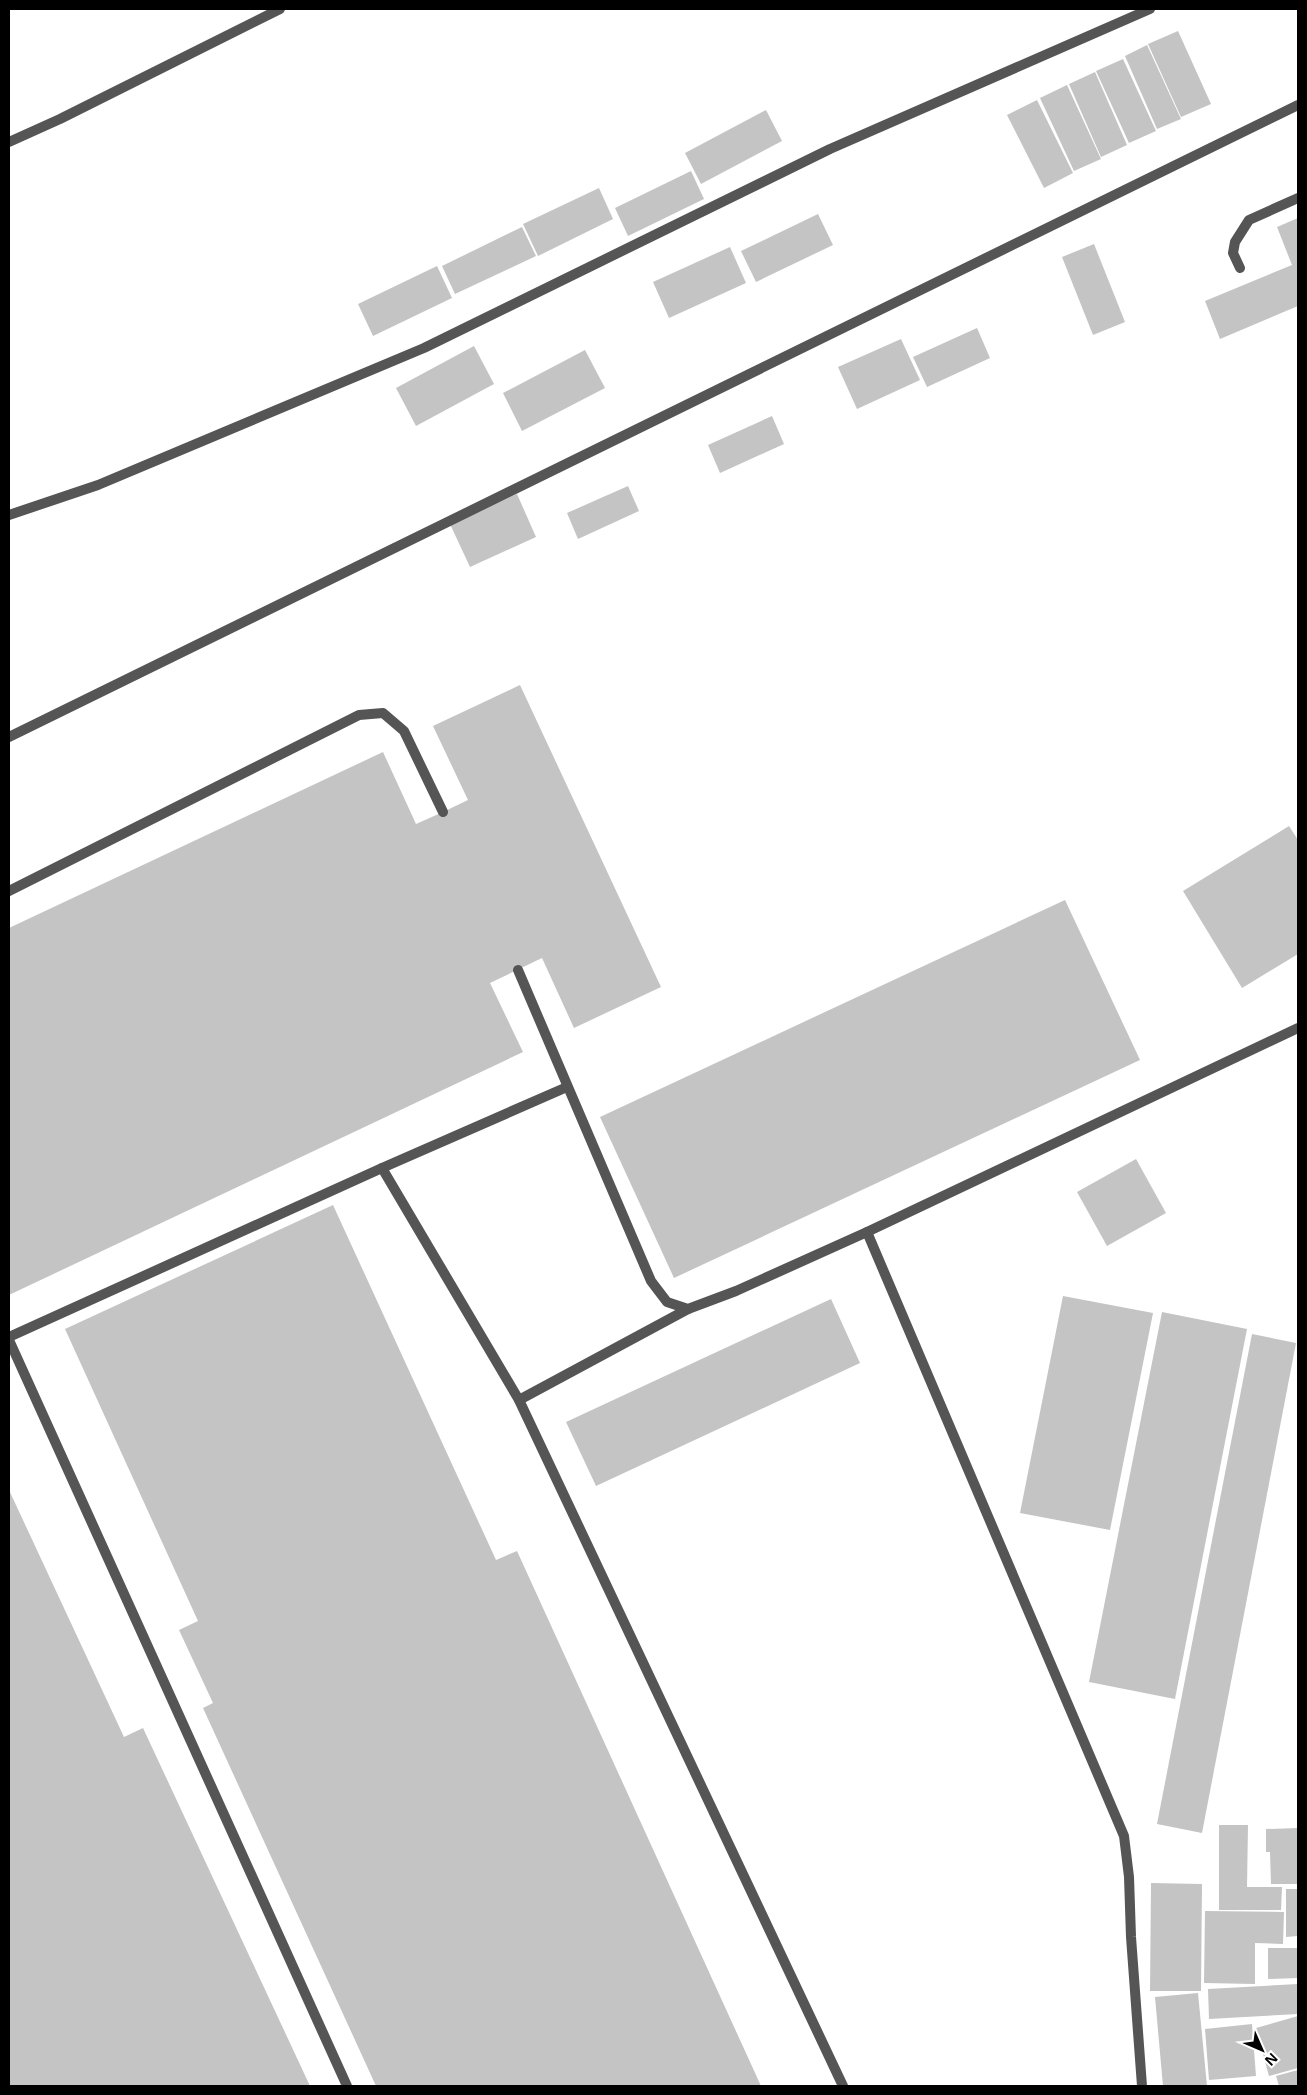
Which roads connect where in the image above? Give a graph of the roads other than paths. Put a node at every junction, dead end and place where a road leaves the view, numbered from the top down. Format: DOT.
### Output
graph roads {
  1 [pos="280,9"];
  2 [pos="1150,9"];
  3 [pos="1298,105"];
  4 [pos="9,142"];
  5 [pos="1298,198"];
  6 [pos="1240,268"];
  7 [pos="9,515"];
  8 [pos="9,738"];
  9 [pos="443,812"];
  10 [pos="9,891"];
  11 [pos="518,970"];
  12 [pos="1298,1028"];
  13 [pos="567,1086"];
  14 [pos="382,1168"];
  15 [pos="867,1232"];
  16 [pos="688,1309"];
  17 [pos="9,1338"];
  18 [pos="519,1400"];
  19 [pos="347,2086"];
  20 [pos="843,2086"];
  21 [pos="1142,2086"];
  1 -- 4 [label="lane"];
  2 -- 7 [label="lane"];
  3 -- 8 [label="lane"];
  5 -- 6 [label="lane"];
  9 -- 10 [label="lane"];
  11 -- 13 [label="lane"];
  12 -- 15 [label="lane"];
  13 -- 14 [label="lane"];
  13 -- 16 [label="lane"];
  14 -- 17 [label="lane"];
  14 -- 18 [label="lane"];
  15 -- 16 [label="lane"];
  15 -- 21 [label="lane"];
  16 -- 18 [label="lane"];
  17 -- 19 [label="lane"];
  18 -- 20 [label="lane"];
}
